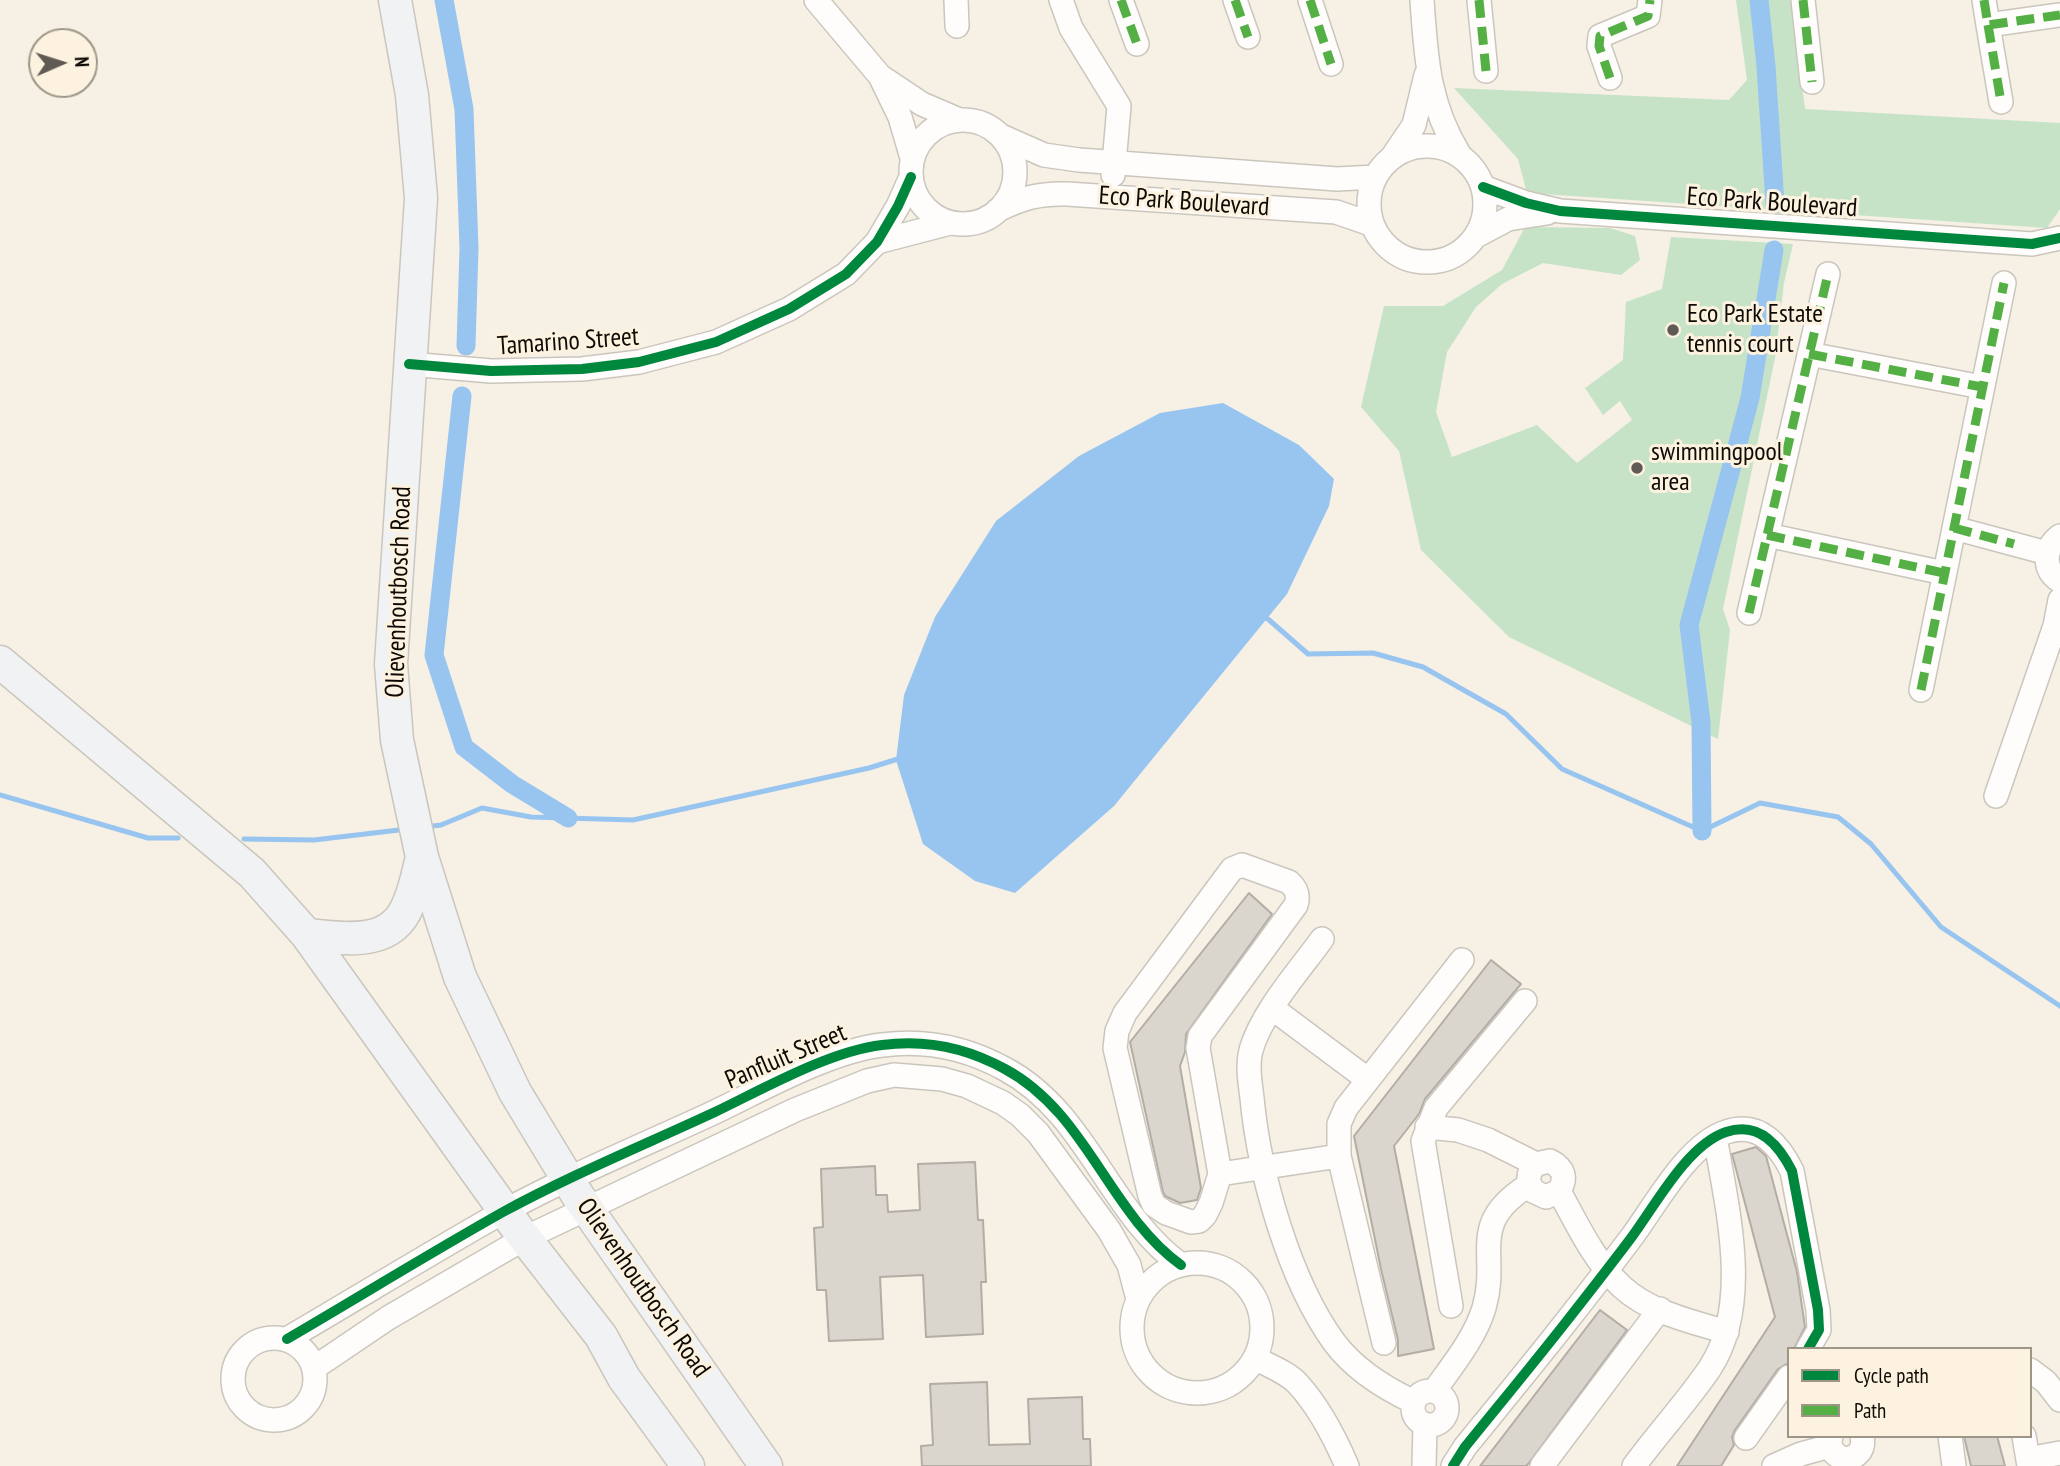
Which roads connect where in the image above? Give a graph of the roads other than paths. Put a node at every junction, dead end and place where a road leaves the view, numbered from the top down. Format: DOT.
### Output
graph roads {
  1 [pos="395,0"];
  2 [pos="816,0"];
  3 [pos="957,0"];
  4 [pos="1061,0"];
  5 [pos="1121,0"];
  6 [pos="1235,0"];
  7 [pos="1310,0"];
  8 [pos="1422,0"];
  9 [pos="1479,0"];
  10 [pos="1650,0"];
  11 [pos="1802,0"];
  12 [pos="1984,0"];
  13 [pos="2060,15"];
  14 [pos="1988,25"];
  15 [pos="957,26"];
  16 [pos="1248,37"];
  17 [pos="1137,44"];
  18 [pos="1331,64"];
  19 [pos="1427,69"];
  20 [pos="1486,72"];
  21 [pos="880,76"];
  22 [pos="1610,78"];
  23 [pos="1812,82"];
  24 [pos="2001,102"];
  25 [pos="957,119"];
  26 [pos="1001,136"];
  27 [pos="1459,154"];
  28 [pos="1393,156"];
  29 [pos="1113,163"];
  30 [pos="911,167"];
  31 [pos="1375,177"];
  32 [pos="1483,187"];
  33 [pos="1111,196"];
  34 [pos="998,210"];
  35 [pos="1560,211"];
  36 [pos="950,223"];
  37 [pos="1371,223"];
  38 [pos="1476,236"];
  39 [pos="2060,238"];
  40 [pos="877,242"];
  41 [pos="2032,244"];
  42 [pos="2060,258"];
  43 [pos="1828,274"];
  44 [pos="2004,283"];
  45 [pos="1809,354"];
  46 [pos="409,364"];
  47 [pos="1982,387"];
  48 [pos="1954,528"];
  49 [pos="1767,534"];
  50 [pos="2056,540"];
  51 [pos="1944,573"];
  52 [pos="2060,581"];
  53 [pos="2060,600"];
  54 [pos="1749,613"];
  55 [pos="0,663"];
  56 [pos="1921,690"];
  57 [pos="1996,796"];
  58 [pos="422,857"];
  59 [pos="307,935"];
  60 [pos="1322,939"];
  61 [pos="1462,960"];
  62 [pos="1525,1001"];
  63 [pos="1272,1008"];
  64 [pos="1367,1079"];
  65 [pos="1427,1127"];
  66 [pos="1715,1137"];
  67 [pos="1339,1156"];
  68 [pos="1264,1167"];
  69 [pos="1220,1174"];
  70 [pos="1532,1175"];
  71 [pos="568,1180"];
  72 [pos="1559,1191"];
  73 [pos="586,1208"];
  74 [pos="505,1211"];
  75 [pos="525,1238"];
  76 [pos="1181,1265"];
  77 [pos="1606,1270"];
  78 [pos="1138,1299"];
  79 [pos="1451,1306"];
  80 [pos="1660,1309"];
  81 [pos="1727,1332"];
  82 [pos="287,1339"];
  83 [pos="1384,1343"];
  84 [pos="1809,1347"];
  85 [pos="1255,1358"];
  86 [pos="314,1368"];
  87 [pos="2032,1372"];
  88 [pos="1787,1380"];
  89 [pos="1434,1391"];
  90 [pos="2060,1400"];
  91 [pos="1414,1402"];
  92 [pos="1426,1425"];
  93 [pos="1746,1438"];
  94 [pos="1950,1438"];
  95 [pos="2024,1438"];
  96 [pos="1831,1441"];
  97 [pos="1860,1453"];
  98 [pos="2060,1453"];
  99 [pos="2029,1463"];
  100 [pos="688,1466"];
  101 [pos="766,1466"];
  102 [pos="1347,1466"];
  103 [pos="1424,1466"];
  104 [pos="1453,1466"];
  105 [pos="1542,1466"];
  106 [pos="1634,1466"];
  107 [pos="1774,1466"];
  108 [pos="1954,1466"];
  1 -- 46 [label="main road, Olievenhoutbosch Road"];
  2 -- 21 [label="street"];
  3 -- 15 [label="street"];
  4 -- 29 [label="street"];
  5 -- 17 [label="street"];
  6 -- 16 [label="street"];
  7 -- 18 [label="street"];
  8 -- 19 [label="street"];
  9 -- 20 [label="street"];
  10 -- 22 [label="street"];
  11 -- 23 [label="street"];
  12 -- 14 [label="street"];
  13 -- 14 [label="street"];
  14 -- 24 [label="street"];
  19 -- 27 [label="street"];
  19 -- 28 [label="street"];
  21 -- 25 [label="street"];
  21 -- 30 [label="street"];
  25 -- 26 [label="street"];
  25 -- 30 [label="street"];
  26 -- 29 [label="street, Eco Park Boulevard"];
  26 -- 34 [label="street"];
  27 -- 28 [label="street"];
  27 -- 32 [label="street"];
  28 -- 31 [label="street"];
  29 -- 31 [label="street, Eco Park Boulevard"];
  29 -- 33 [label="street"];
  30 -- 36 [label="street"];
  30 -- 40 [label="street, Tamarino Street"];
  31 -- 37 [label="street"];
  32 -- 35 [label="street, Eco Park Boulevard"];
  32 -- 38 [label="street"];
  33 -- 34 [label="street, Eco Park Boulevard"];
  33 -- 37 [label="street, Eco Park Boulevard"];
  34 -- 36 [label="street"];
  35 -- 38 [label="street, Eco Park Boulevard"];
  35 -- 41 [label="street, Eco Park Boulevard"];
  36 -- 40 [label="street"];
  37 -- 38 [label="street"];
  39 -- 41 [label="street, Eco Park Boulevard"];
  40 -- 46 [label="street, Tamarino Street"];
  41 -- 42 [label="street, Eco Park Boulevard"];
  43 -- 45 [label="street"];
  44 -- 47 [label="street"];
  45 -- 47 [label="street"];
  45 -- 49 [label="street"];
  46 -- 58 [label="main road, Olievenhoutbosch Road"];
  47 -- 48 [label="street"];
  48 -- 50 [label="street"];
  48 -- 51 [label="street"];
  49 -- 51 [label="street"];
  49 -- 54 [label="street"];
  50 -- 52 [label="street"];
  51 -- 56 [label="street"];
  53 -- 57 [label="street"];
  55 -- 59 [label="main road"];
  58 -- 59 [label="main road"];
  58 -- 71 [label="main road, Olievenhoutbosch Road"];
  59 -- 74 [label="main road"];
  60 -- 63 [label="street"];
  61 -- 64 [label="street"];
  62 -- 65 [label="street"];
  63 -- 64 [label="street"];
  63 -- 68 [label="street"];
  64 -- 67 [label="street"];
  65 -- 70 [label="street"];
  65 -- 79 [label="street"];
  66 -- 77 [label="street"];
  66 -- 81 [label="street"];
  66 -- 84 [label="street"];
  67 -- 68 [label="street"];
  67 -- 83 [label="street"];
  68 -- 69 [label="street"];
  68 -- 91 [label="street"];
  69 -- 69 [label="street"];
  70 -- 72 [label="street"];
  70 -- 72 [label="street"];
  70 -- 89 [label="street"];
  71 -- 73 [label="main road, Olievenhoutbosch Road"];
  71 -- 74 [label="street, Panfluit Street"];
  71 -- 76 [label="street, Panfluit Street"];
  72 -- 77 [label="street"];
  73 -- 75 [label="street, Panfluit Street"];
  73 -- 78 [label="street, Panfluit Street"];
  73 -- 101 [label="main road, Olievenhoutbosch Road"];
  74 -- 75 [label="main road"];
  74 -- 82 [label="street, Panfluit Street"];
  75 -- 86 [label="street, Panfluit Street"];
  75 -- 100 [label="main road"];
  76 -- 78 [label="street"];
  76 -- 85 [label="street"];
  77 -- 80 [label="street"];
  77 -- 104 [label="street"];
  78 -- 85 [label="street, Panfluit Street"];
  80 -- 81 [label="street"];
  80 -- 105 [label="street"];
  81 -- 106 [label="street"];
  82 -- 86 [label="street"];
  82 -- 86 [label="street"];
  85 -- 102 [label="street"];
  87 -- 90 [label="street"];
  88 -- 93 [label="street"];
  89 -- 91 [label="street"];
  89 -- 92 [label="street"];
  91 -- 92 [label="street"];
  92 -- 103 [label="street"];
  94 -- 108 [label="street"];
  95 -- 99 [label="street"];
  96 -- 97 [label="street"];
  96 -- 107 [label="street"];
  98 -- 99 [label="street"];
}
